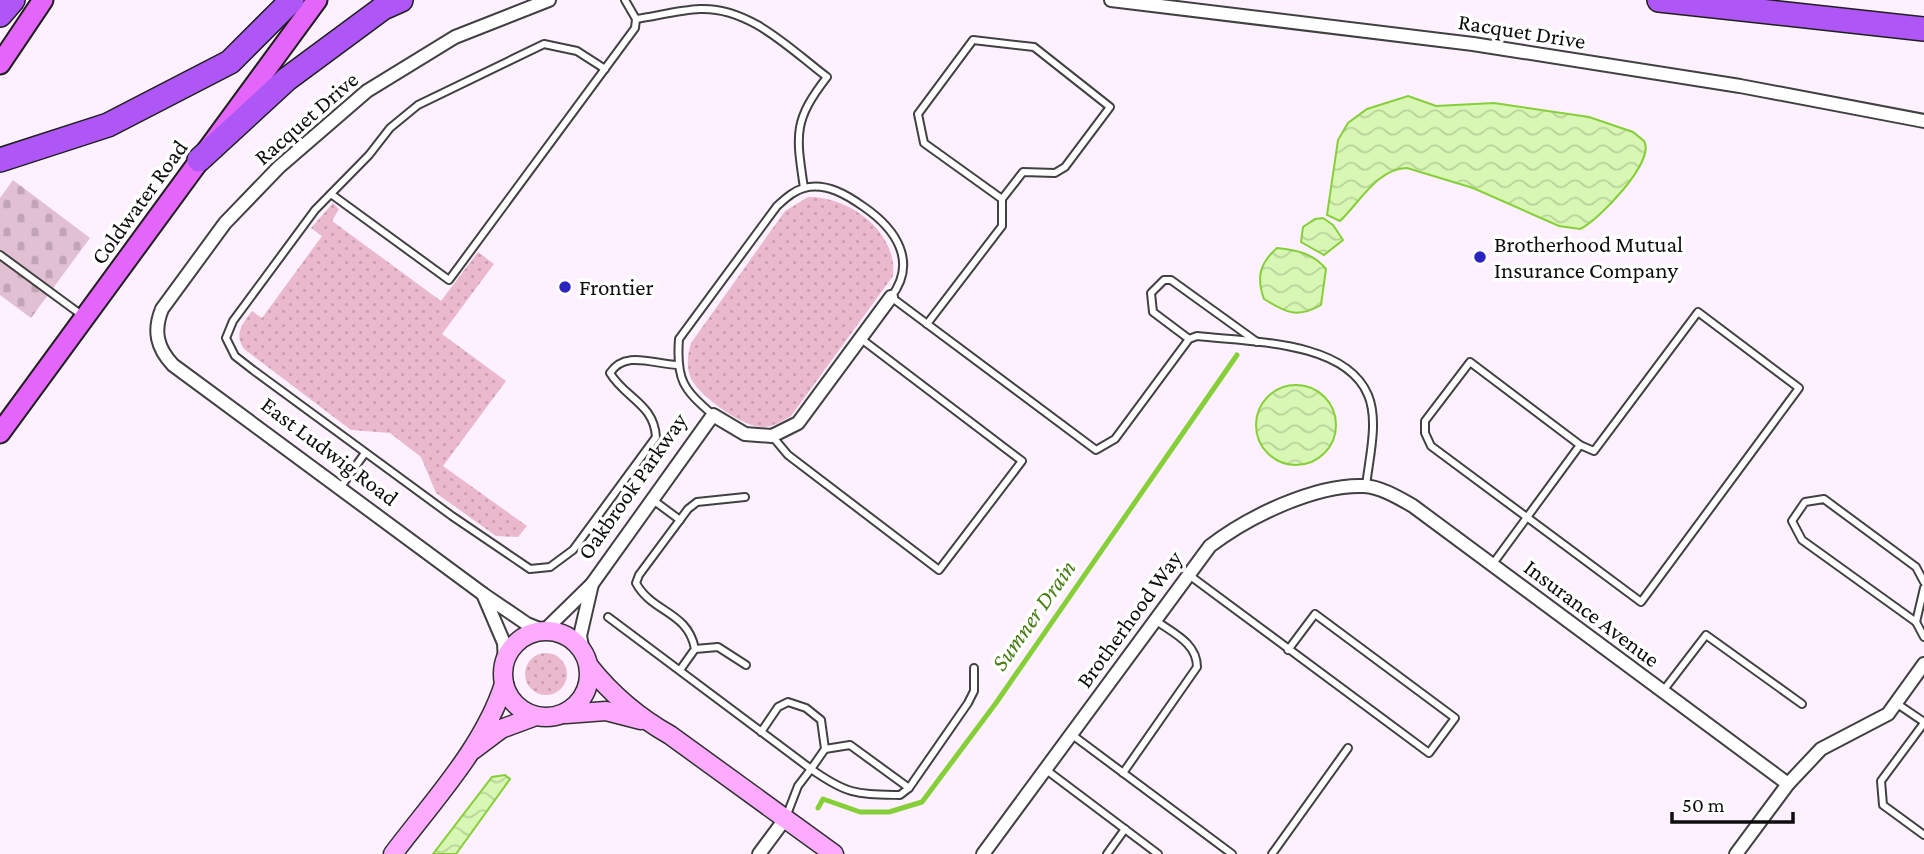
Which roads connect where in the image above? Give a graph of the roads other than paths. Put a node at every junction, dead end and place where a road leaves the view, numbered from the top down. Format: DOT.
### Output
graph roads {
  1 [pos="13,0"];
  2 [pos="43,0"];
  3 [pos="292,0"];
  4 [pos="317,0"];
  5 [pos="401,0"];
  6 [pos="549,0"];
  7 [pos="625,0"];
  8 [pos="1111,0"];
  9 [pos="1660,0"];
  10 [pos="0,15"];
  11 [pos="636,19"];
  12 [pos="1924,29"];
  13 [pos="0,64"];
  14 [pos="605,69"];
  15 [pos="1924,121"];
  16 [pos="0,160"];
  17 [pos="199,160"];
  18 [pos="804,188"];
  19 [pos="331,194"];
  20 [pos="1002,199"];
  21 [pos="0,256"];
  22 [pos="891,298"];
  23 [pos="85,317"];
  24 [pos="927,324"];
  25 [pos="860,338"];
  26 [pos="1189,339"];
  27 [pos="157,340"];
  28 [pos="1258,343"];
  29 [pos="677,365"];
  30 [pos="713,415"];
  31 [pos="0,433"];
  32 [pos="772,436"];
  33 [pos="1580,445"];
  34 [pos="365,453"];
  35 [pos="1366,486"];
  36 [pos="340,489"];
  37 [pos="745,497"];
  38 [pos="651,499"];
  39 [pos="1527,518"];
  40 [pos="680,520"];
  41 [pos="1492,565"];
  42 [pos="1188,574"];
  43 [pos="1924,582"];
  44 [pos="592,584"];
  45 [pos="1924,588"];
  46 [pos="483,594"];
  47 [pos="608,617"];
  48 [pos="1155,620"];
  49 [pos="1916,622"];
  50 [pos="544,631"];
  51 [pos="1924,637"];
  52 [pos="695,649"];
  53 [pos="1288,650"];
  54 [pos="586,659"];
  55 [pos="505,663"];
  56 [pos="1924,664"];
  57 [pos="746,665"];
  58 [pos="974,668"];
  59 [pos="680,670"];
  60 [pos="504,684"];
  61 [pos="1663,691"];
  62 [pos="1896,703"];
  63 [pos="1802,704"];
  64 [pos="562,715"];
  65 [pos="536,716"];
  66 [pos="645,721"];
  67 [pos="1924,722"];
  68 [pos="761,732"];
  69 [pos="1071,734"];
  70 [pos="1348,748"];
  71 [pos="825,749"];
  72 [pos="467,754"];
  73 [pos="811,769"];
  74 [pos="1045,769"];
  75 [pos="1123,773"];
  76 [pos="1788,784"];
  77 [pos="909,788"];
  78 [pos="785,818"];
  79 [pos="1125,830"];
  80 [pos="1924,835"];
  81 [pos="393,854"];
  82 [pos="759,854"];
  83 [pos="834,854"];
  84 [pos="983,854"];
  85 [pos="1107,854"];
  86 [pos="1158,854"];
  87 [pos="1232,854"];
  88 [pos="1272,854"];
  89 [pos="1736,854"];
  1 -- 10 [label="highway"];
  2 -- 13 [label="main road"];
  3 -- 16 [label="highway"];
  4 -- 17 [label="main road, Coldwater Road"];
  5 -- 17 [label="highway"];
  6 -- 27 [label="street, Racquet Drive"];
  7 -- 11 [label="lane"];
  8 -- 15 [label="street, Racquet Drive"];
  9 -- 12 [label="highway"];
  11 -- 14 [label="lane"];
  11 -- 18 [label="lane"];
  14 -- 19 [label="lane"];
  14 -- 19 [label="lane"];
  17 -- 23 [label="main road, Coldwater Road"];
  18 -- 22 [label="lane"];
  18 -- 29 [label="lane"];
  19 -- 34 [label="lane"];
  20 -- 20 [label="lane"];
  20 -- 24 [label="lane"];
  21 -- 23 [label="lane"];
  22 -- 24 [label="lane"];
  22 -- 25 [label="street"];
  23 -- 31 [label="main road, Coldwater Road"];
  24 -- 26 [label="lane"];
  25 -- 32 [label="street"];
  25 -- 32 [label="lane"];
  26 -- 28 [label="lane"];
  26 -- 28 [label="lane"];
  27 -- 36 [label="street, East Ludwig Road"];
  28 -- 35 [label="lane"];
  29 -- 30 [label="lane"];
  29 -- 34 [label="lane"];
  30 -- 32 [label="street, Oakbrook Parkway"];
  30 -- 38 [label="street, Oakbrook Parkway"];
  33 -- 39 [label="lane"];
  33 -- 39 [label="lane"];
  33 -- 39 [label="lane"];
  34 -- 36 [label="lane"];
  35 -- 41 [label="street, Insurance Avenue"];
  35 -- 42 [label="street, Brotherhood Way"];
  36 -- 46 [label="street, East Ludwig Road"];
  37 -- 40 [label="lane"];
  38 -- 40 [label="lane"];
  38 -- 44 [label="street, Oakbrook Parkway"];
  39 -- 41 [label="lane"];
  40 -- 52 [label="lane"];
  41 -- 61 [label="street, Insurance Avenue"];
  42 -- 48 [label="street, Brotherhood Way"];
  42 -- 53 [label="lane"];
  43 -- 49 [label="lane"];
  44 -- 50 [label="street, Oakbrook Parkway"];
  44 -- 54 [label="street, Oakbrook Parkway"];
  45 -- 49 [label="lane"];
  46 -- 50 [label="street, East Ludwig Road"];
  46 -- 55 [label="street"];
  47 -- 59 [label="lane"];
  48 -- 69 [label="street, Brotherhood Way"];
  48 -- 75 [label="lane"];
  49 -- 51 [label="lane"];
  50 -- 54 [label="main road"];
  50 -- 55 [label="main road"];
  52 -- 57 [label="lane"];
  52 -- 59 [label="lane"];
  53 -- 53 [label="lane"];
  54 -- 64 [label="main road"];
  54 -- 66 [label="main road"];
  55 -- 60 [label="main road"];
  56 -- 62 [label="street"];
  58 -- 77 [label="lane"];
  59 -- 68 [label="lane"];
  60 -- 65 [label="main road"];
  60 -- 72 [label="main road"];
  61 -- 63 [label="lane"];
  61 -- 76 [label="street, Insurance Avenue"];
  62 -- 67 [label="lane"];
  62 -- 76 [label="street"];
  64 -- 65 [label="main road"];
  64 -- 66 [label="main road"];
  65 -- 72 [label="main road"];
  66 -- 78 [label="main road"];
  67 -- 80 [label="lane"];
  68 -- 71 [label="lane"];
  68 -- 73 [label="lane"];
  69 -- 74 [label="street, Brotherhood Way"];
  69 -- 75 [label="lane"];
  70 -- 88 [label="lane"];
  71 -- 73 [label="lane"];
  71 -- 77 [label="lane"];
  72 -- 81 [label="main road"];
  73 -- 77 [label="lane"];
  73 -- 78 [label="lane"];
  74 -- 79 [label="lane"];
  74 -- 84 [label="street, Brotherhood Way"];
  75 -- 87 [label="lane"];
  76 -- 89 [label="street"];
  78 -- 82 [label="street"];
  78 -- 83 [label="main road"];
  79 -- 85 [label="lane"];
  79 -- 86 [label="lane"];
}
